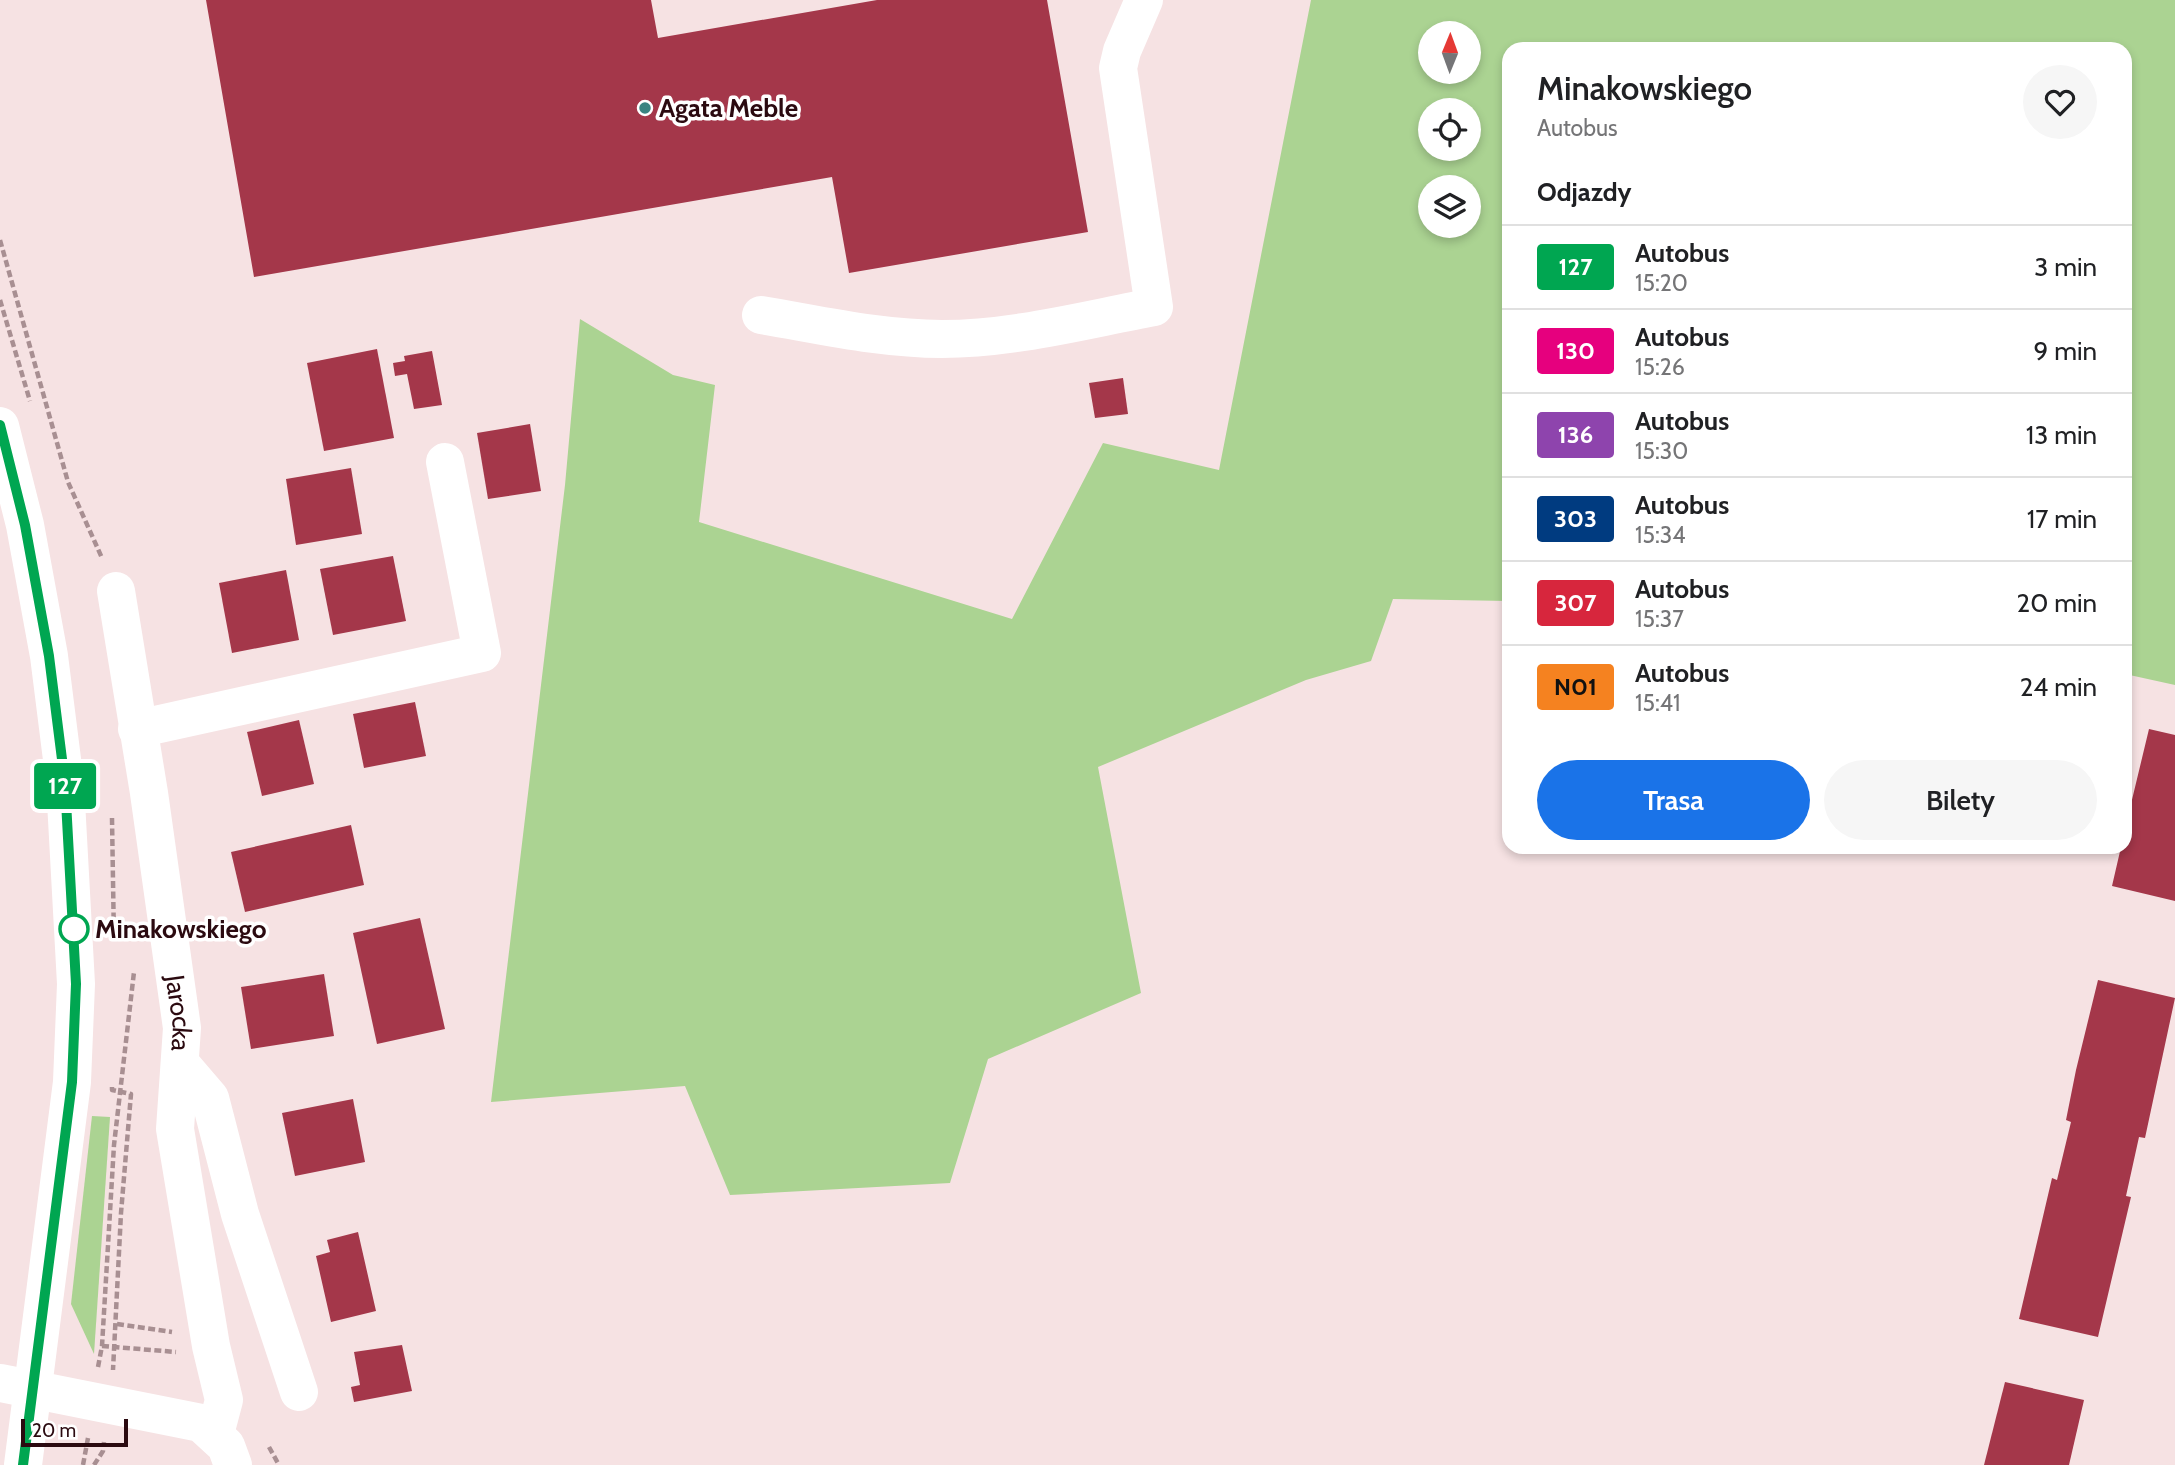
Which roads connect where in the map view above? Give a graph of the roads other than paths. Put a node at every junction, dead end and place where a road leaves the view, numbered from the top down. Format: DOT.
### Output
graph roads {
  1 [pos="1144,0"];
  2 [pos="761,315"];
  3 [pos="0,426"];
  4 [pos="444,462"];
  5 [pos="116,591"];
  6 [pos="137,729"];
  7 [pos="180,1063"];
  8 [pos="18,1386"];
  9 [pos="299,1392"];
  10 [pos="224,1450"];
  11 [pos="23,1465"];
  1 -- 2 [label="street"];
  3 -- 8 [label="street"];
  4 -- 6 [label="street"];
  5 -- 6 [label="street, Jarocka"];
  6 -- 7 [label="street, Jarocka"];
  7 -- 9 [label="street"];
  7 -- 10 [label="street, Jarocka"];
  8 -- 10 [label="street, Jarocka"];
  8 -- 11 [label="street"];
}
